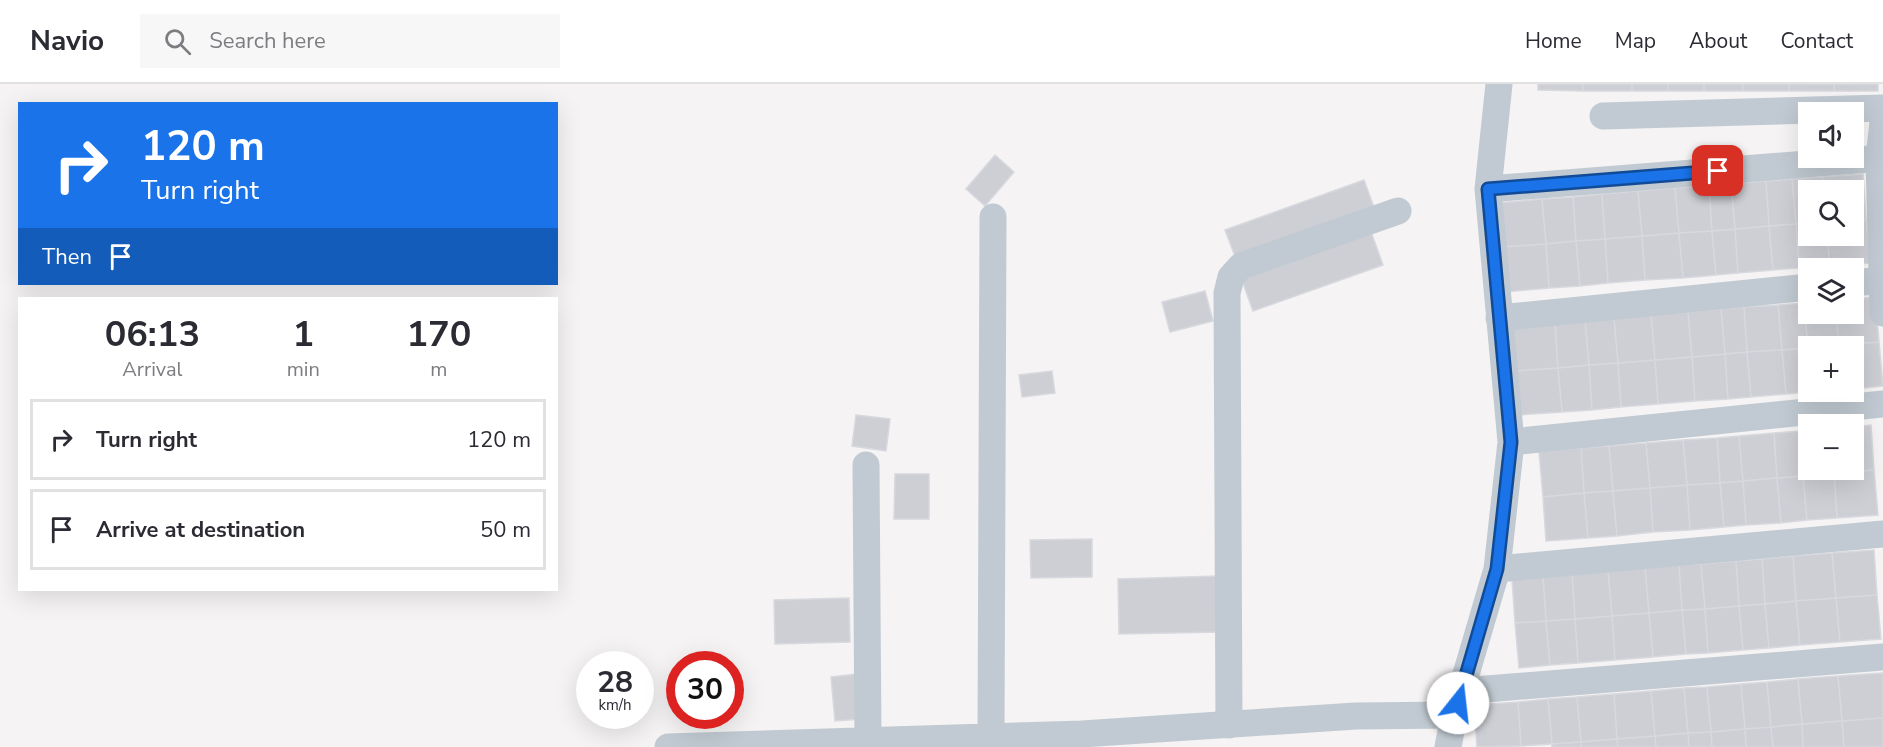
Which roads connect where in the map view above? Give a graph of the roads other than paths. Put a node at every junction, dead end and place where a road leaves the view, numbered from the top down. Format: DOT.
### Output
graph roads {
  1 [pos="1499,84"];
  2 [pos="1883,108"];
  3 [pos="1603,116"];
  4 [pos="1883,122"];
  5 [pos="1881,158"];
  6 [pos="1488,189"];
  7 [pos="1398,211"];
  8 [pos="993,217"];
  9 [pos="1882,280"];
  10 [pos="1864,282"];
  11 [pos="1798,288"];
  12 [pos="1883,313"];
  13 [pos="1499,318"];
  14 [pos="1883,404"];
  15 [pos="1511,442"];
  16 [pos="866,465"];
  17 [pos="1883,534"];
  18 [pos="1497,569"];
  19 [pos="1883,657"];
  20 [pos="1458,703"];
  21 [pos="1229,724"];
  22 [pos="991,736"];
  23 [pos="868,741"];
  24 [pos="668,747"];
  25 [pos="1448,747"];
  1 -- 6 [label="street"];
  2 -- 3 [label="street"];
  4 -- 5 [label="street"];
  5 -- 6 [label="street"];
  5 -- 9 [label="street"];
  6 -- 13 [label="street"];
  7 -- 21 [label="street"];
  8 -- 22 [label="street"];
  9 -- 10 [label="street"];
  9 -- 12 [label="street"];
  11 -- 13 [label="street"];
  13 -- 15 [label="street"];
  14 -- 15 [label="street"];
  15 -- 18 [label="street"];
  16 -- 23 [label="street"];
  17 -- 18 [label="street"];
  18 -- 20 [label="street"];
  19 -- 20 [label="street"];
  20 -- 21 [label="street"];
  20 -- 25 [label="street"];
  21 -- 22 [label="street"];
  22 -- 23 [label="street"];
  23 -- 24 [label="street"];
}
